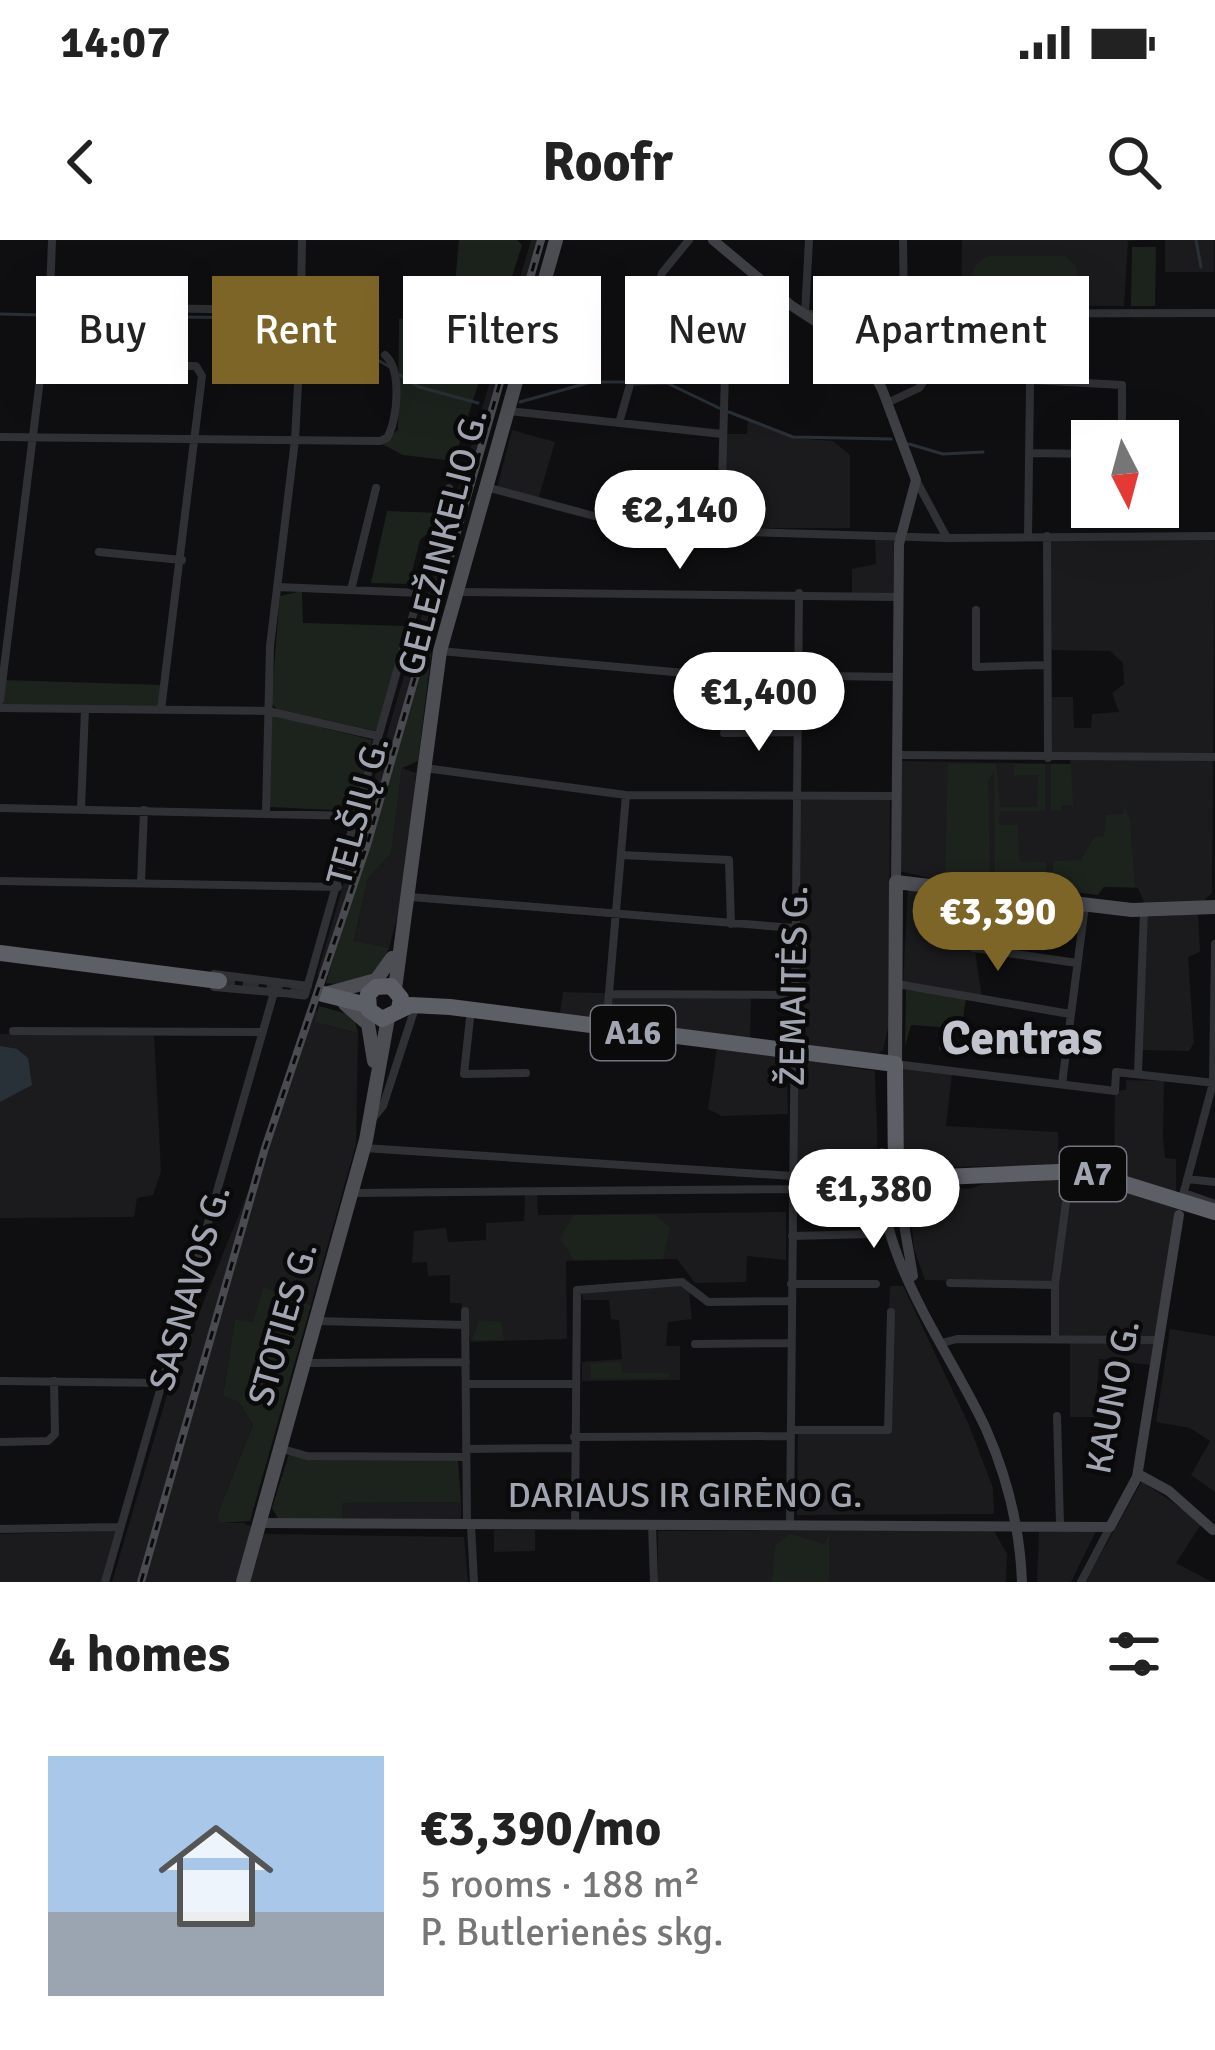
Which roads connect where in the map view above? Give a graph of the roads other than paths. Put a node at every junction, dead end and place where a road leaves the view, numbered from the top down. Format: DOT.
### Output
graph roads {
  1 [pos="52,240"];
  2 [pos="302,240"];
  3 [pos="556,240"];
  4 [pos="689,240"];
  5 [pos="713,240"];
  6 [pos="809,240"];
  7 [pos="903,240"];
  8 [pos="301,276"];
  9 [pos="754,276"];
  10 [pos="904,276"];
  11 [pos="789,302"];
  12 [pos="212,309"];
  13 [pos="1089,312"];
  14 [pos="1215,313"];
  15 [pos="805,314"];
  16 [pos="813,314"];
  17 [pos="385,355"];
  18 [pos="188,368"];
  19 [pos="1089,383"];
  20 [pos="40,384"];
  21 [pos="298,384"];
  22 [pos="724,384"];
  23 [pos="922,384"];
  24 [pos="1031,384"];
  25 [pos="887,403"];
  26 [pos="507,411"];
  27 [pos="1122,420"];
  28 [pos="619,424"];
  29 [pos="722,434"];
  30 [pos="0,436"];
  31 [pos="33,437"];
  32 [pos="198,439"];
  33 [pos="295,440"];
  34 [pos="1030,453"];
  35 [pos="1071,454"];
  36 [pos="486,486"];
  37 [pos="376,488"];
  38 [pos="449,488"];
  39 [pos="921,497"];
  40 [pos="721,519"];
  41 [pos="1028,536"];
  42 [pos="1047,536"];
  43 [pos="1215,536"];
  44 [pos="902,537"];
  45 [pos="947,538"];
  46 [pos="99,552"];
  47 [pos="182,560"];
  48 [pos="278,586"];
  49 [pos="351,590"];
  50 [pos="456,591"];
  51 [pos="799,592"];
  52 [pos="420,593"];
  53 [pos="898,597"];
  54 [pos="976,610"];
  55 [pos="440,651"];
  56 [pos="1048,664"];
  57 [pos="796,675"];
  58 [pos="898,677"];
  59 [pos="0,704"];
  60 [pos="85,709"];
  61 [pos="161,710"];
  62 [pos="268,711"];
  63 [pos="724,733"];
  64 [pos="795,733"];
  65 [pos="378,736"];
  66 [pos="898,755"];
  67 [pos="1048,758"];
  68 [pos="1215,758"];
  69 [pos="425,768"];
  70 [pos="626,795"];
  71 [pos="797,795"];
  72 [pos="895,796"];
  73 [pos="0,808"];
  74 [pos="81,809"];
  75 [pos="144,810"];
  76 [pos="266,812"];
  77 [pos="357,816"];
  78 [pos="621,855"];
  79 [pos="895,875"];
  80 [pos="0,881"];
  81 [pos="141,883"];
  82 [pos="338,887"];
  83 [pos="981,892"];
  84 [pos="411,897"];
  85 [pos="1085,906"];
  86 [pos="1215,907"];
  87 [pos="1144,911"];
  88 [pos="615,917"];
  89 [pos="731,924"];
  90 [pos="794,928"];
  91 [pos="403,935"];
  92 [pos="1215,944"];
  93 [pos="0,953"];
  94 [pos="392,958"];
  95 [pos="1077,963"];
  96 [pos="90,964"];
  97 [pos="219,981"];
  98 [pos="277,982"];
  99 [pos="896,984"];
  100 [pos="319,993"];
  101 [pos="275,994"];
  102 [pos="609,994"];
  103 [pos="794,995"];
  104 [pos="384,1001"];
  105 [pos="1070,1014"];
  106 [pos="470,1018"];
  107 [pos="521,1018"];
  108 [pos="606,1030"];
  109 [pos="13,1031"];
  110 [pos="264,1032"];
  111 [pos="794,1052"];
  112 [pos="374,1062"];
  113 [pos="890,1063"];
  114 [pos="526,1072"];
  115 [pos="1138,1073"];
  116 [pos="374,1081"];
  117 [pos="1214,1083"];
  118 [pos="1062,1084"];
  119 [pos="370,1120"];
  120 [pos="893,1124"];
  121 [pos="364,1148"];
  122 [pos="882,1153"];
  123 [pos="1070,1171"];
  124 [pos="792,1176"];
  125 [pos="937,1178"];
  126 [pos="896,1179"];
  127 [pos="1186,1179"];
  128 [pos="1215,1182"];
  129 [pos="792,1189"];
  130 [pos="352,1193"];
  131 [pos="884,1196"];
  132 [pos="1182,1201"];
  133 [pos="1215,1208"];
  134 [pos="901,1210"];
  135 [pos="873,1234"];
  136 [pos="792,1236"];
  137 [pos="950,1283"];
  138 [pos="791,1284"];
  139 [pos="876,1284"];
  140 [pos="1054,1285"];
  141 [pos="915,1288"];
  142 [pos="791,1301"];
  143 [pos="465,1311"];
  144 [pos="891,1312"];
  145 [pos="315,1321"];
  146 [pos="466,1324"];
  147 [pos="1055,1339"];
  148 [pos="1159,1340"];
  149 [pos="791,1343"];
  150 [pos="942,1343"];
  151 [pos="695,1344"];
  152 [pos="466,1362"];
  153 [pos="303,1363"];
  154 [pos="0,1381"];
  155 [pos="54,1382"];
  156 [pos="164,1383"];
  157 [pos="466,1384"];
  158 [pos="574,1384"];
  159 [pos="1057,1416"];
  160 [pos="791,1433"];
  161 [pos="574,1437"];
  162 [pos="0,1442"];
  163 [pos="279,1448"];
  164 [pos="574,1448"];
  165 [pos="466,1453"];
  166 [pos="1138,1474"];
  167 [pos="260,1523"];
  168 [pos="790,1524"];
  169 [pos="1017,1524"];
  170 [pos="1060,1524"];
  171 [pos="575,1525"];
  172 [pos="652,1525"];
  173 [pos="469,1526"];
  174 [pos="120,1527"];
  175 [pos="1111,1528"];
  176 [pos="0,1529"];
  177 [pos="1214,1530"];
  178 [pos="105,1582"];
  179 [pos="243,1582"];
  180 [pos="474,1582"];
  181 [pos="654,1582"];
  182 [pos="1022,1582"];
  183 [pos="1081,1582"];
  1 -- 12 [label="street"];
  2 -- 8 [label="street"];
  3 -- 26 [label="main road, GELEŽINKELIO G."];
  4 -- 28 [label="street"];
  5 -- 9 [label="main road"];
  6 -- 15 [label="street"];
  7 -- 10 [label="street"];
  11 -- 15 [label="main road"];
  13 -- 14 [label="street"];
  15 -- 16 [label="street"];
  15 -- 25 [label="main road"];
  17 -- 33 [label="street"];
  18 -- 32 [label="street"];
  19 -- 27 [label="street"];
  20 -- 31 [label="street"];
  21 -- 33 [label="street"];
  22 -- 29 [label="street"];
  23 -- 25 [label="street"];
  24 -- 34 [label="street"];
  25 -- 39 [label="main road"];
  26 -- 28 [label="street"];
  26 -- 36 [label="main road, GELEŽINKELIO G."];
  28 -- 29 [label="street"];
  29 -- 40 [label="street"];
  30 -- 31 [label="street"];
  31 -- 32 [label="street"];
  31 -- 59 [label="street"];
  32 -- 33 [label="street"];
  32 -- 47 [label="street"];
  33 -- 48 [label="street"];
  34 -- 35 [label="street"];
  34 -- 41 [label="street"];
  36 -- 40 [label="street"];
  36 -- 50 [label="main road, GELEŽINKELIO G."];
  37 -- 49 [label="street"];
  38 -- 52 [label="street, TELŠIŲ G."];
  39 -- 44 [label="main road"];
  39 -- 45 [label="street"];
  40 -- 44 [label="street"];
  41 -- 42 [label="street"];
  41 -- 45 [label="street"];
  42 -- 43 [label="street"];
  42 -- 56 [label="street"];
  44 -- 45 [label="street"];
  44 -- 53 [label="main road"];
  46 -- 47 [label="street"];
  47 -- 61 [label="street"];
  48 -- 49 [label="street"];
  48 -- 62 [label="street"];
  49 -- 52 [label="street"];
  50 -- 51 [label="street"];
  50 -- 55 [label="main road, GELEŽINKELIO G."];
  51 -- 53 [label="street"];
  51 -- 57 [label="street, ŽEMAITĖS G."];
  52 -- 65 [label="street, TELŠIŲ G."];
  53 -- 58 [label="main road"];
  54 -- 56 [label="street"];
  55 -- 57 [label="street"];
  55 -- 69 [label="main road, GELEŽINKELIO G."];
  56 -- 67 [label="street"];
  57 -- 58 [label="street"];
  57 -- 64 [label="street, ŽEMAITĖS G."];
  58 -- 66 [label="main road"];
  59 -- 60 [label="street"];
  60 -- 61 [label="street"];
  60 -- 74 [label="street"];
  61 -- 62 [label="street"];
  62 -- 65 [label="street"];
  62 -- 76 [label="street"];
  63 -- 64 [label="street"];
  64 -- 71 [label="street, ŽEMAITĖS G."];
  65 -- 77 [label="street, TELŠIŲ G."];
  66 -- 67 [label="street"];
  66 -- 72 [label="main road"];
  67 -- 68 [label="street"];
  69 -- 70 [label="street"];
  69 -- 84 [label="main road, GELEŽINKELIO G."];
  70 -- 71 [label="street"];
  70 -- 78 [label="street"];
  71 -- 72 [label="street"];
  71 -- 90 [label="street, ŽEMAITĖS G."];
  72 -- 79 [label="main road"];
  73 -- 74 [label="street"];
  74 -- 75 [label="street"];
  75 -- 76 [label="street"];
  75 -- 81 [label="street"];
  76 -- 77 [label="street"];
  77 -- 82 [label="street, TELŠIŲ G."];
  78 -- 88 [label="street"];
  78 -- 89 [label="street"];
  79 -- 83 [label="main road"];
  79 -- 99 [label="main road"];
  80 -- 81 [label="street"];
  81 -- 82 [label="street"];
  82 -- 100 [label="street, TELŠIŲ G."];
  83 -- 85 [label="main road"];
  83 -- 95 [label="street"];
  84 -- 88 [label="street"];
  84 -- 91 [label="main road, GELEŽINKELIO G."];
  85 -- 87 [label="main road"];
  85 -- 95 [label="street"];
  86 -- 87 [label="main road"];
  87 -- 115 [label="street"];
  88 -- 89 [label="street"];
  88 -- 102 [label="street"];
  89 -- 90 [label="street"];
  90 -- 103 [label="street, ŽEMAITĖS G."];
  91 -- 94 [label="main road, GELEŽINKELIO G."];
  91 -- 104 [label="main road, GELEŽINKELIO G."];
  92 -- 117 [label="street"];
  93 -- 96 [label="highway"];
  94 -- 100 [label="main road"];
  94 -- 104 [label="main road, GELEŽINKELIO G."];
  95 -- 105 [label="street"];
  96 -- 97 [label="highway"];
  96 -- 98 [label="street"];
  96 -- 101 [label="street"];
  98 -- 100 [label="street"];
  98 -- 101 [label="street, SASNAVOS G."];
  99 -- 105 [label="street"];
  99 -- 113 [label="main road"];
  100 -- 101 [label="street"];
  100 -- 104 [label="highway, A16"];
  100 -- 112 [label="main road"];
  101 -- 110 [label="street, SASNAVOS G."];
  102 -- 103 [label="street"];
  102 -- 108 [label="street"];
  103 -- 111 [label="street, ŽEMAITĖS G."];
  104 -- 107 [label="highway, A16"];
  104 -- 112 [label="main road, STOTIES G."];
  104 -- 116 [label="main road, STOTIES G."];
  105 -- 118 [label="street"];
  106 -- 107 [label="street"];
  106 -- 114 [label="street"];
  106 -- 119 [label="street"];
  107 -- 108 [label="highway, A16"];
  108 -- 111 [label="highway, A16"];
  109 -- 110 [label="street"];
  110 -- 156 [label="street, SASNAVOS G."];
  111 -- 113 [label="highway, A16"];
  111 -- 124 [label="street, ŽEMAITĖS G."];
  112 -- 116 [label="main road, STOTIES G."];
  113 -- 118 [label="street"];
  113 -- 120 [label="highway"];
  113 -- 122 [label="highway"];
  115 -- 117 [label="street"];
  115 -- 118 [label="street"];
  116 -- 119 [label="main road, STOTIES G."];
  117 -- 127 [label="street"];
  119 -- 121 [label="main road, STOTIES G."];
  120 -- 125 [label="highway"];
  120 -- 126 [label="highway"];
  121 -- 124 [label="street"];
  121 -- 130 [label="main road, STOTIES G."];
  122 -- 126 [label="highway"];
  122 -- 131 [label="main road"];
  123 -- 125 [label="highway, A7"];
  123 -- 132 [label="highway, A7"];
  123 -- 140 [label="street"];
  124 -- 129 [label="street, ŽEMAITĖS G."];
  125 -- 126 [label="highway"];
  125 -- 134 [label="main road"];
  126 -- 131 [label="main road"];
  126 -- 134 [label="main road"];
  127 -- 128 [label="street"];
  127 -- 132 [label="street"];
  129 -- 130 [label="street"];
  129 -- 136 [label="street, ŽEMAITĖS G."];
  130 -- 145 [label="main road, STOTIES G."];
  131 -- 141 [label="main road"];
  132 -- 133 [label="highway, A7"];
  132 -- 148 [label="main road, KAUNO G."];
  134 -- 141 [label="main road"];
  135 -- 136 [label="street"];
  136 -- 138 [label="street, ŽEMAITĖS G."];
  137 -- 140 [label="street"];
  138 -- 139 [label="street"];
  138 -- 142 [label="street, ŽEMAITĖS G."];
  140 -- 147 [label="street"];
  141 -- 150 [label="main road"];
  142 -- 149 [label="street, ŽEMAITĖS G."];
  142 -- 158 [label="street"];
  143 -- 146 [label="street"];
  144 -- 160 [label="street"];
  145 -- 146 [label="street"];
  145 -- 153 [label="main road, STOTIES G."];
  146 -- 152 [label="street"];
  147 -- 148 [label="street"];
  147 -- 150 [label="street"];
  148 -- 166 [label="main road, KAUNO G."];
  149 -- 151 [label="street"];
  149 -- 160 [label="street, ŽEMAITĖS G."];
  150 -- 169 [label="main road"];
  152 -- 153 [label="street"];
  152 -- 157 [label="street"];
  153 -- 163 [label="main road, STOTIES G."];
  154 -- 155 [label="street"];
  155 -- 156 [label="street"];
  155 -- 162 [label="street"];
  156 -- 174 [label="street, SASNAVOS G."];
  157 -- 158 [label="street"];
  157 -- 165 [label="street"];
  158 -- 161 [label="street"];
  159 -- 170 [label="street"];
  160 -- 161 [label="street"];
  160 -- 168 [label="street, ŽEMAITĖS G."];
  161 -- 164 [label="street"];
  163 -- 165 [label="street"];
  163 -- 167 [label="main road, STOTIES G."];
  164 -- 165 [label="street"];
  164 -- 171 [label="street"];
  165 -- 173 [label="street"];
  166 -- 175 [label="main road, KAUNO G."];
  166 -- 177 [label="main road"];
  167 -- 173 [label="main road, DARIAUS IR GIRĖNO G."];
  167 -- 179 [label="main road, STOTIES G."];
  168 -- 169 [label="main road, DARIAUS IR GIRĖNO G."];
  168 -- 172 [label="main road, DARIAUS IR GIRĖNO G."];
  169 -- 170 [label="main road, DARIAUS IR GIRĖNO G."];
  169 -- 182 [label="main road"];
  170 -- 175 [label="main road, DARIAUS IR GIRĖNO G."];
  171 -- 172 [label="main road, DARIAUS IR GIRĖNO G."];
  171 -- 173 [label="main road, DARIAUS IR GIRĖNO G."];
  172 -- 181 [label="street"];
  173 -- 180 [label="street"];
  174 -- 176 [label="street"];
  174 -- 178 [label="street, SASNAVOS G."];
  175 -- 183 [label="street, KAUNO G."];
}
